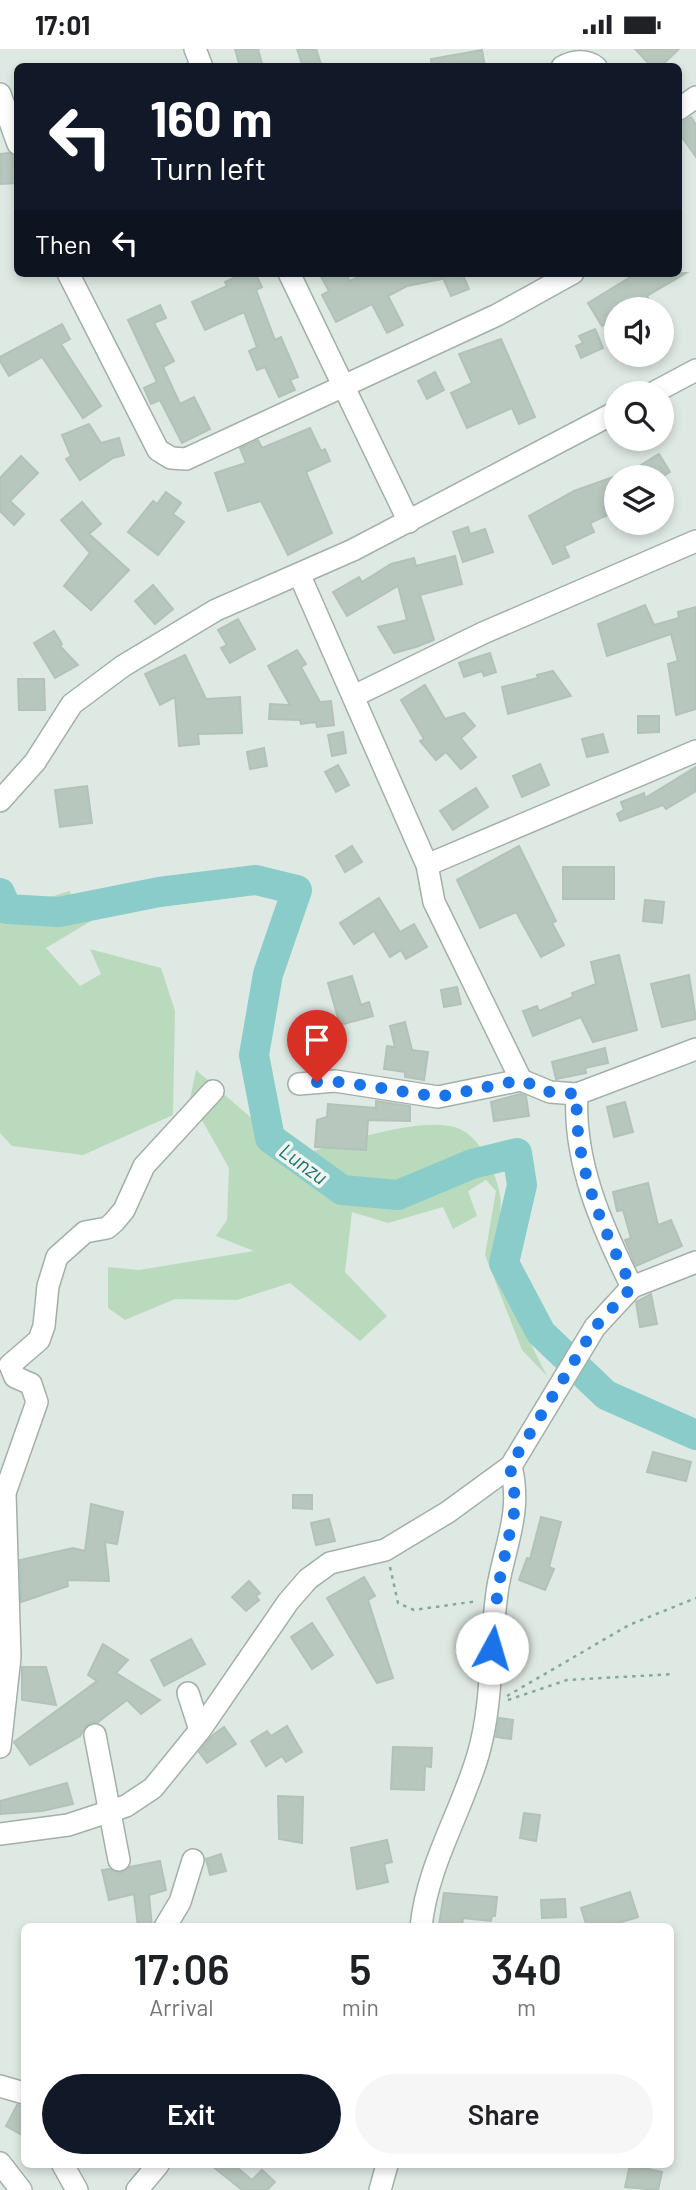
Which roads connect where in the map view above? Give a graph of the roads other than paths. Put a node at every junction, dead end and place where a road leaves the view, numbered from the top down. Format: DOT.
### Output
graph roads {
  1 [pos="0,94"];
  2 [pos="14,133"];
  3 [pos="70,277"];
  4 [pos="291,277"];
  5 [pos="566,277"];
  6 [pos="696,370"];
  7 [pos="674,382"];
  8 [pos="344,388"];
  9 [pos="604,418"];
  10 [pos="409,522"];
  11 [pos="696,541"];
  12 [pos="300,576"];
  13 [pos="354,696"];
  14 [pos="696,751"];
  15 [pos="0,801"];
  16 [pos="427,865"];
  17 [pos="696,1049"];
  18 [pos="521,1080"];
  19 [pos="299,1084"];
  20 [pos="213,1091"];
  21 [pos="577,1094"];
  22 [pos="696,1262"];
  23 [pos="632,1287"];
  24 [pos="510,1466"];
  25 [pos="188,1693"];
  26 [pos="200,1730"];
  27 [pos="95,1735"];
  28 [pos="0,1747"];
  29 [pos="110,1811"];
  30 [pos="0,1835"];
  31 [pos="119,1860"];
  32 [pos="193,1860"];
  33 [pos="167,1923"];
  34 [pos="422,1923"];
  35 [pos="0,2087"];
  36 [pos="21,2092"];
  37 [pos="0,2164"];
  38 [pos="65,2168"];
  39 [pos="155,2168"];
  40 [pos="386,2168"];
  41 [pos="21,2190"];
  42 [pos="77,2190"];
  43 [pos="137,2190"];
  44 [pos="380,2190"];
  1 -- 2 [label="street"];
  3 -- 8 [label="street"];
  4 -- 8 [label="street"];
  5 -- 8 [label="street"];
  6 -- 7 [label="street"];
  8 -- 10 [label="street"];
  9 -- 10 [label="street"];
  10 -- 12 [label="street"];
  11 -- 13 [label="street"];
  12 -- 13 [label="street"];
  12 -- 15 [label="street"];
  13 -- 16 [label="street"];
  14 -- 16 [label="street"];
  16 -- 18 [label="street"];
  17 -- 21 [label="street"];
  18 -- 19 [label="street"];
  18 -- 21 [label="street"];
  20 -- 28 [label="street"];
  21 -- 23 [label="street"];
  22 -- 23 [label="street"];
  23 -- 24 [label="street"];
  24 -- 26 [label="street"];
  24 -- 34 [label="street"];
  25 -- 26 [label="street"];
  26 -- 29 [label="street"];
  27 -- 29 [label="street"];
  29 -- 30 [label="street"];
  29 -- 31 [label="street"];
  32 -- 33 [label="street"];
  35 -- 36 [label="street"];
  37 -- 41 [label="street"];
  38 -- 42 [label="street"];
  39 -- 43 [label="street"];
  40 -- 44 [label="street"];
}
